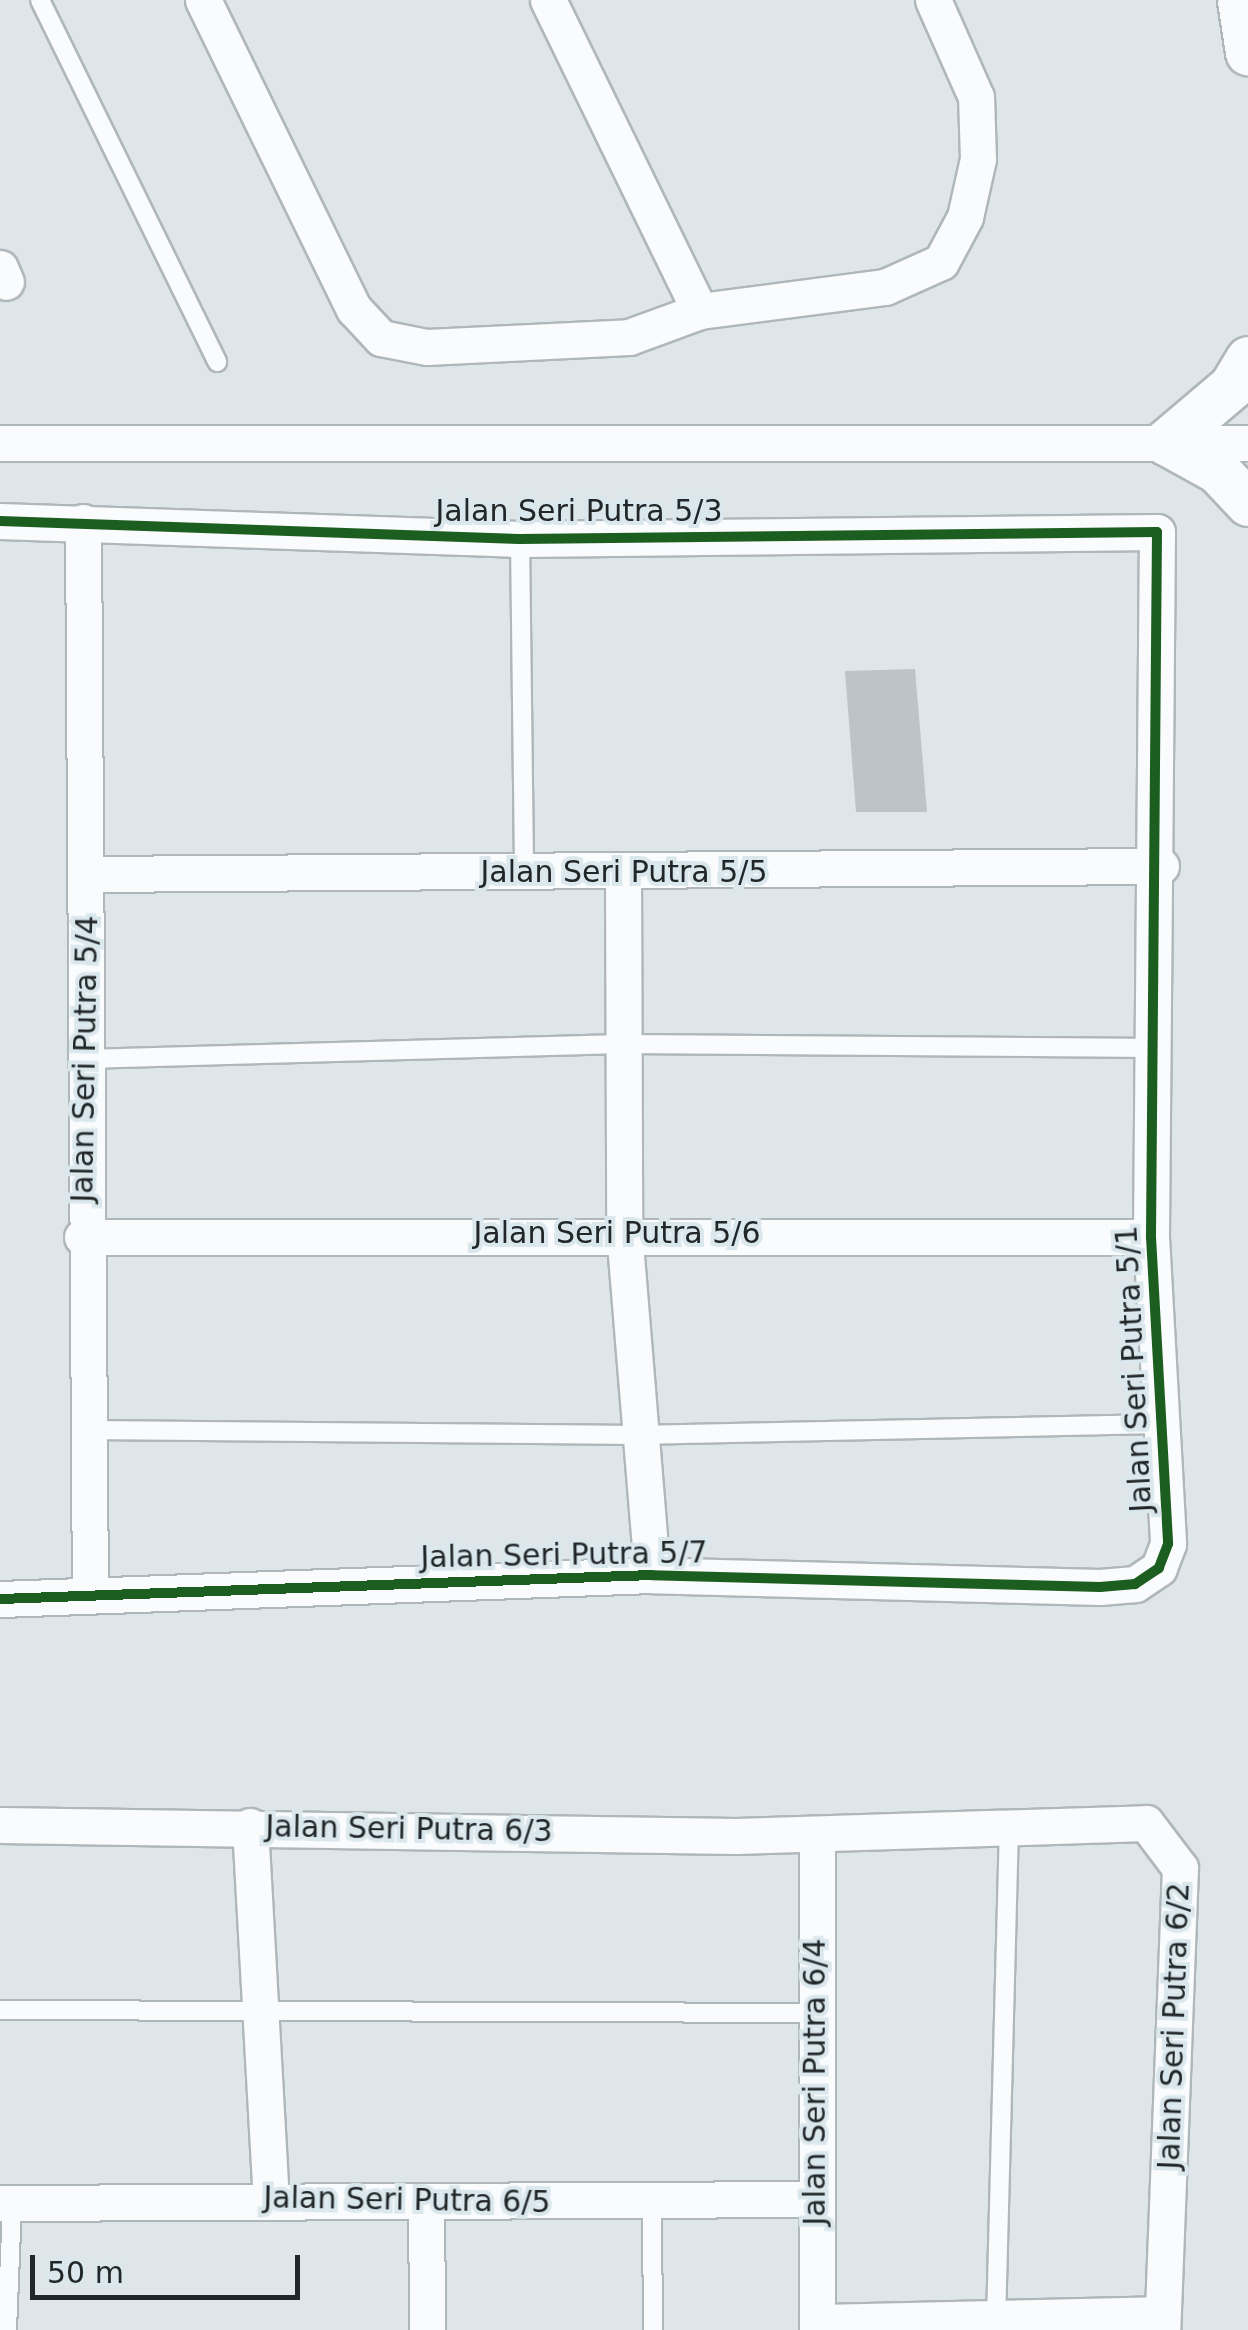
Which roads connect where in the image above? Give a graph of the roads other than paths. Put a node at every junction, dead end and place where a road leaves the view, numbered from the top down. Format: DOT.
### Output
graph roads {
  1 [pos="40,0"];
  2 [pos="203,0"];
  3 [pos="548,0"];
  4 [pos="933,0"];
  5 [pos="1240,0"];
  6 [pos="1248,52"];
  7 [pos="700,311"];
  8 [pos="1248,359"];
  9 [pos="217,362"];
  10 [pos="1166,442"];
  11 [pos="1248,443"];
  12 [pos="0,444"];
  13 [pos="1248,503"];
  14 [pos="0,521"];
  15 [pos="83,522"];
  16 [pos="1157,532"];
  17 [pos="520,539"];
  18 [pos="1161,866"];
  19 [pos="623,872"];
  20 [pos="524,873"];
  21 [pos="88,874"];
  22 [pos="626,1044"];
  23 [pos="1156,1048"];
  24 [pos="84,1059"];
  25 [pos="624,1231"];
  26 [pos="82,1237"];
  27 [pos="1152,1238"];
  28 [pos="1159,1424"];
  29 [pos="88,1430"];
  30 [pos="636,1436"];
  31 [pos="1168,1544"];
  32 [pos="652,1575"];
  33 [pos="90,1596"];
  34 [pos="0,1599"];
  35 [pos="0,1825"];
  36 [pos="250,1826"];
  37 [pos="1009,1828"];
  38 [pos="817,1834"];
  39 [pos="260,2009"];
  40 [pos="0,2010"];
  41 [pos="815,2013"];
  42 [pos="271,2197"];
  43 [pos="813,2199"];
  44 [pos="652,2201"];
  45 [pos="6,2203"];
  46 [pos="426,2203"];
  47 [pos="1162,2322"];
  48 [pos="996,2324"];
  49 [pos="817,2326"];
  50 [pos="8,2330"];
  51 [pos="427,2330"];
  52 [pos="653,2330"];
  1 -- 9 [label="lane"];
  2 -- 7 [label="street"];
  3 -- 7 [label="street"];
  4 -- 7 [label="street"];
  5 -- 6 [label="street"];
  8 -- 10 [label="street"];
  10 -- 11 [label="street"];
  10 -- 12 [label="street"];
  10 -- 13 [label="street"];
  14 -- 15 [label="street, Jalan Seri Putra 5/3"];
  15 -- 17 [label="street, Jalan Seri Putra 5/3"];
  15 -- 21 [label="street, Jalan Seri Putra 5/4"];
  16 -- 17 [label="street, Jalan Seri Putra 5/3"];
  16 -- 18 [label="street, Jalan Seri Putra 5/1"];
  17 -- 20 [label="lane"];
  18 -- 19 [label="street, Jalan Seri Putra 5/5"];
  18 -- 23 [label="street, Jalan Seri Putra 5/1"];
  19 -- 20 [label="street, Jalan Seri Putra 5/5"];
  19 -- 22 [label="street"];
  20 -- 21 [label="street, Jalan Seri Putra 5/5"];
  21 -- 24 [label="street, Jalan Seri Putra 5/4"];
  22 -- 23 [label="lane"];
  22 -- 24 [label="lane"];
  22 -- 25 [label="street"];
  23 -- 27 [label="street, Jalan Seri Putra 5/1"];
  24 -- 26 [label="street, Jalan Seri Putra 5/4"];
  25 -- 26 [label="street, Jalan Seri Putra 5/6"];
  25 -- 27 [label="street, Jalan Seri Putra 5/6"];
  25 -- 30 [label="street"];
  26 -- 29 [label="street, Jalan Seri Putra 5/4"];
  27 -- 28 [label="street, Jalan Seri Putra 5/1"];
  28 -- 30 [label="lane"];
  28 -- 31 [label="street, Jalan Seri Putra 5/1"];
  29 -- 30 [label="lane"];
  29 -- 33 [label="street, Jalan Seri Putra 5/4"];
  30 -- 32 [label="street"];
  31 -- 32 [label="street, Jalan Seri Putra 5/7"];
  32 -- 33 [label="street, Jalan Seri Putra 5/7"];
  33 -- 34 [label="street, Jalan Seri Putra 5/7"];
  35 -- 36 [label="street, Jalan Seri Putra 6/3"];
  36 -- 38 [label="street, Jalan Seri Putra 6/3"];
  36 -- 39 [label="street"];
  37 -- 38 [label="street, Jalan Seri Putra 6/2"];
  37 -- 47 [label="street, Jalan Seri Putra 6/2"];
  37 -- 48 [label="lane"];
  38 -- 41 [label="street, Jalan Seri Putra 6/4"];
  39 -- 40 [label="lane"];
  39 -- 41 [label="lane"];
  39 -- 42 [label="street"];
  41 -- 43 [label="street, Jalan Seri Putra 6/4"];
  42 -- 45 [label="street, Jalan Seri Putra 6/5"];
  42 -- 46 [label="street, Jalan Seri Putra 6/5"];
  43 -- 44 [label="street, Jalan Seri Putra 6/5"];
  43 -- 49 [label="street, Jalan Seri Putra 6/4"];
  44 -- 46 [label="street, Jalan Seri Putra 6/5"];
  44 -- 52 [label="lane"];
  45 -- 50 [label="lane"];
  46 -- 51 [label="street"];
  47 -- 48 [label="street"];
  48 -- 49 [label="street"];
}
